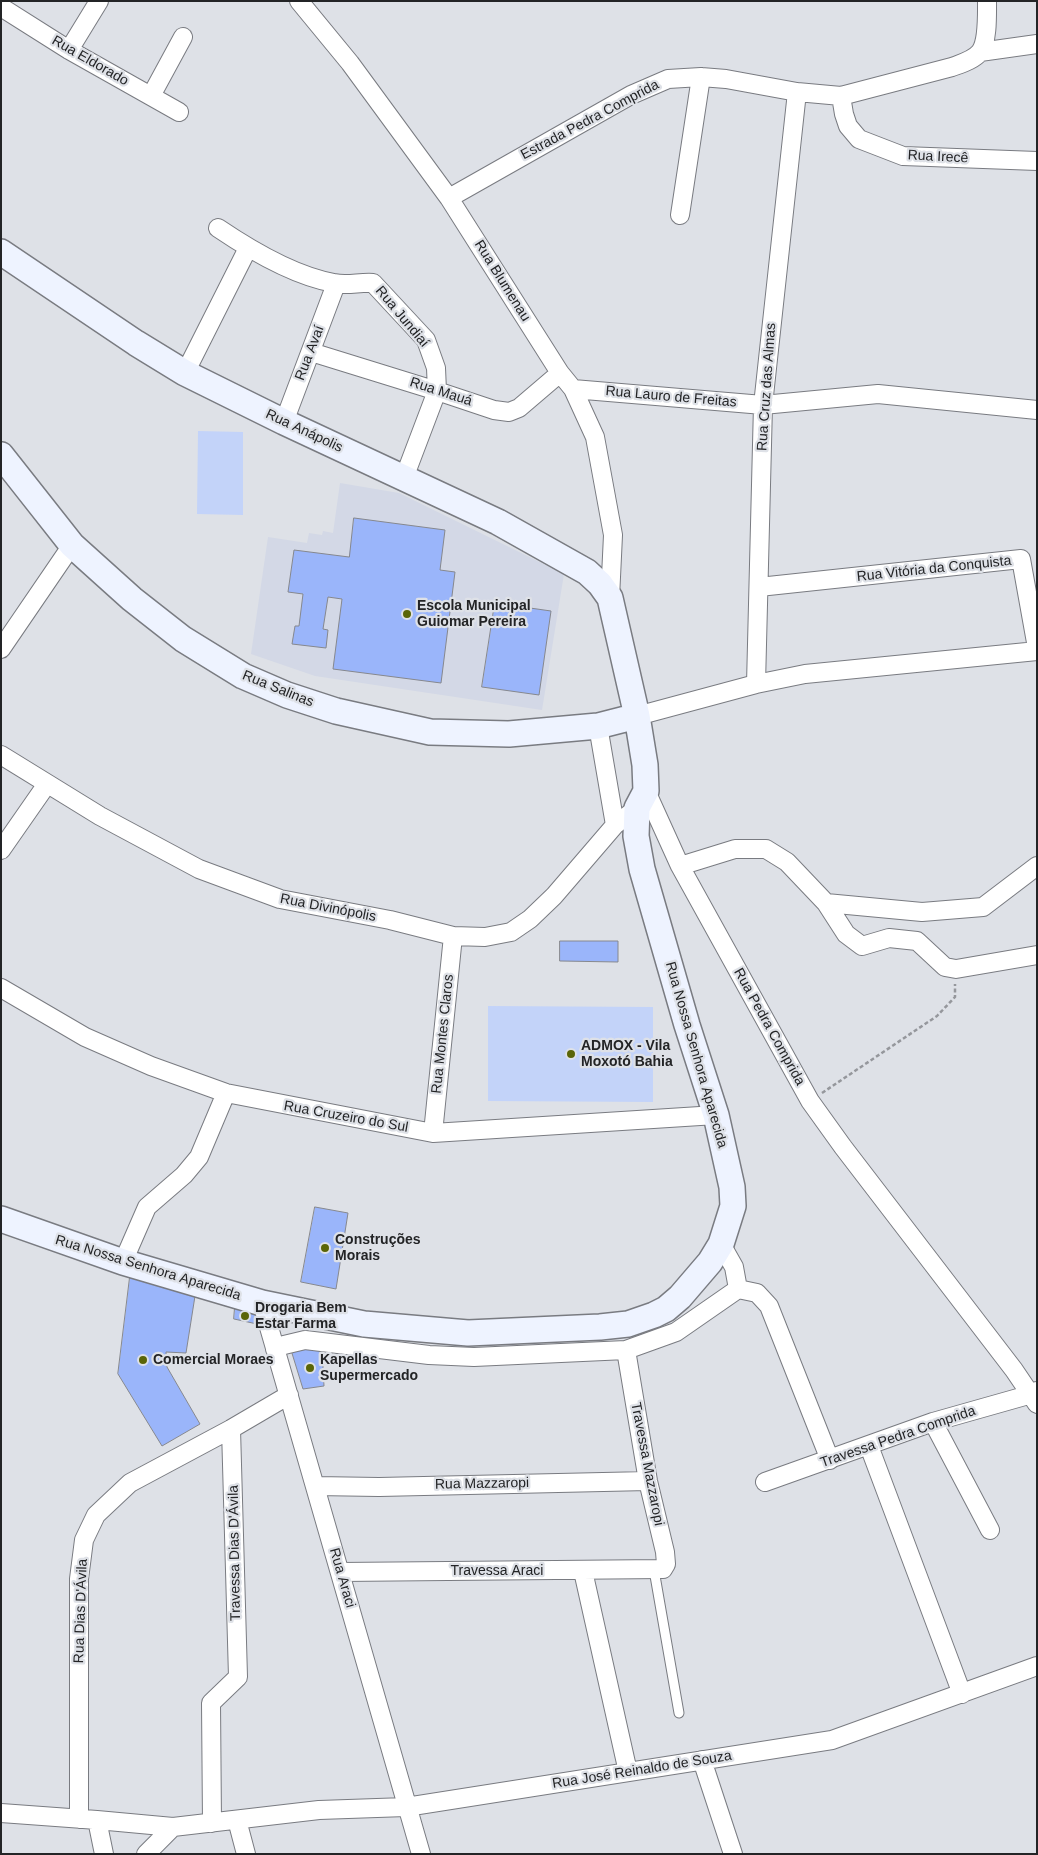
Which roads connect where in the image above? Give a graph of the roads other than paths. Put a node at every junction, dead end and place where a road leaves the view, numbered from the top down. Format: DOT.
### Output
graph roads {
  1 [pos="99,1"];
  2 [pos="299,1"];
  3 [pos="987,1"];
  4 [pos="1,7"];
  5 [pos="183,37"];
  6 [pos="1037,44"];
  7 [pos="69,50"];
  8 [pos="980,52"];
  9 [pos="701,77"];
  10 [pos="797,92"];
  11 [pos="151,96"];
  12 [pos="841,96"];
  13 [pos="180,112"];
  14 [pos="1037,161"];
  15 [pos="449,198"];
  16 [pos="680,215"];
  17 [pos="218,228"];
  18 [pos="248,248"];
  19 [pos="1,252"];
  20 [pos="336,284"];
  21 [pos="311,352"];
  22 [pos="560,372"];
  23 [pos="185,373"];
  24 [pos="573,389"];
  25 [pos="437,391"];
  26 [pos="763,405"];
  27 [pos="1037,410"];
  28 [pos="284,422"];
  29 [pos="1,455"];
  30 [pos="404,478"];
  31 [pos="72,545"];
  32 [pos="759,587"];
  33 [pos="610,598"];
  34 [pos="1,649"];
  35 [pos="1037,650"];
  36 [pos="756,684"];
  37 [pos="637,716"];
  38 [pos="598,726"];
  39 [pos="1,755"];
  40 [pos="48,784"];
  41 [pos="641,800"];
  42 [pos="615,825"];
  43 [pos="1,850"];
  44 [pos="1036,862"];
  45 [pos="680,866"];
  46 [pos="826,903"];
  47 [pos="453,936"];
  48 [pos="1037,955"];
  49 [pos="1,988"];
  50 [pos="226,1093"];
  51 [pos="716,1115"];
  52 [pos="433,1133"];
  53 [pos="1,1219"];
  54 [pos="721,1244"];
  55 [pos="123,1262"];
  56 [pos="738,1289"];
  57 [pos="262,1303"];
  58 [pos="275,1349"];
  59 [pos="626,1350"];
  60 [pos="289,1394"];
  61 [pos="1035,1396"];
  62 [pos="933,1422"];
  63 [pos="231,1429"];
  64 [pos="869,1446"];
  65 [pos="830,1460"];
  66 [pos="648,1480"];
  67 [pos="765,1482"];
  68 [pos="316,1486"];
  69 [pos="990,1530"];
  70 [pos="654,1570"];
  71 [pos="583,1571"];
  72 [pos="340,1572"];
  73 [pos="1037,1666"];
  74 [pos="962,1694"];
  75 [pos="679,1713"];
  76 [pos="702,1760"];
  77 [pos="628,1772"];
  78 [pos="406,1807"];
  79 [pos="1,1813"];
  80 [pos="79,1819"];
  81 [pos="97,1820"];
  82 [pos="237,1820"];
  83 [pos="212,1823"];
  84 [pos="173,1827"];
  85 [pos="104,1854"];
  86 [pos="146,1854"];
  87 [pos="246,1854"];
  88 [pos="421,1854"];
  89 [pos="733,1854"];
  1 -- 7 [label="street"];
  2 -- 15 [label="street, Rua Blumenau"];
  3 -- 8 [label="street"];
  4 -- 7 [label="street, Rua Eldorado"];
  5 -- 11 [label="street"];
  6 -- 8 [label="street"];
  7 -- 11 [label="street, Rua Eldorado"];
  8 -- 12 [label="street, Estrada Pedra Comprida"];
  9 -- 10 [label="street, Estrada Pedra Comprida"];
  9 -- 15 [label="street, Estrada Pedra Comprida"];
  9 -- 16 [label="street"];
  10 -- 12 [label="street, Estrada Pedra Comprida"];
  10 -- 26 [label="street, Rua Cruz das Almas"];
  11 -- 13 [label="street, Rua Eldorado"];
  12 -- 14 [label="street, Rua Irecê"];
  15 -- 22 [label="street, Rua Blumenau"];
  17 -- 18 [label="street, Rua Jundiaí"];
  18 -- 20 [label="street, Rua Jundiaí"];
  18 -- 23 [label="street"];
  19 -- 23 [label="street, Rua Anápolis"];
  20 -- 21 [label="street, Rua Avaí"];
  20 -- 25 [label="street, Rua Jundiaí"];
  21 -- 25 [label="street, Rua Mauá"];
  21 -- 28 [label="street, Rua Avaí"];
  22 -- 24 [label="street, Rua Blumenau"];
  22 -- 25 [label="street, Rua Mauá"];
  23 -- 28 [label="street, Rua Anápolis"];
  24 -- 26 [label="street, Rua Lauro de Freitas"];
  24 -- 33 [label="street, Rua Blumenau"];
  25 -- 30 [label="street, Rua Jundiaí"];
  26 -- 27 [label="street, Rua Lauro de Freitas"];
  26 -- 32 [label="street, Rua Cruz das Almas"];
  28 -- 30 [label="street, Rua Anápolis"];
  29 -- 31 [label="street, Rua Salinas"];
  30 -- 33 [label="street, Rua Anápolis"];
  31 -- 34 [label="street"];
  31 -- 38 [label="street, Rua Salinas"];
  32 -- 35 [label="street, Rua Vitória da Conquista"];
  32 -- 36 [label="street, Rua Cruz das Almas"];
  33 -- 37 [label="street, Rua Pedra Comprida"];
  35 -- 36 [label="street"];
  36 -- 37 [label="street"];
  37 -- 38 [label="street, Rua Salinas"];
  37 -- 41 [label="street, Rua Pedra Comprida"];
  38 -- 42 [label="street"];
  39 -- 40 [label="street, Rua Divinópolis"];
  40 -- 43 [label="street"];
  40 -- 47 [label="street, Rua Divinópolis"];
  41 -- 42 [label="street, Rua Divinópolis"];
  41 -- 45 [label="street, Rua Pedra Comprida"];
  41 -- 51 [label="street, Rua Nossa Senhora Aparecida"];
  42 -- 47 [label="street, Rua Divinópolis"];
  44 -- 46 [label="street"];
  45 -- 46 [label="street"];
  45 -- 61 [label="street, Rua Pedra Comprida"];
  46 -- 48 [label="street"];
  47 -- 52 [label="street, Rua Montes Claros"];
  49 -- 50 [label="street, Rua Cruzeiro do Sul"];
  50 -- 52 [label="street, Rua Cruzeiro do Sul"];
  50 -- 55 [label="street"];
  51 -- 52 [label="street, Rua Cruzeiro do Sul"];
  51 -- 54 [label="street, Rua Nossa Senhora Aparecida"];
  53 -- 55 [label="street, Rua Nossa Senhora Aparecida"];
  54 -- 56 [label="street"];
  54 -- 57 [label="street, Rua Nossa Senhora Aparecida"];
  55 -- 57 [label="street, Rua Nossa Senhora Aparecida"];
  56 -- 59 [label="street"];
  56 -- 65 [label="street"];
  57 -- 58 [label="street, Rua Araci"];
  58 -- 59 [label="street"];
  58 -- 60 [label="street, Rua Araci"];
  59 -- 66 [label="street, Travessa Mazzaropi"];
  60 -- 63 [label="street, Rua Dias D'Ávila"];
  60 -- 68 [label="street, Rua Araci"];
  61 -- 62 [label="street, Travessa Pedra Comprida"];
  62 -- 64 [label="street, Travessa Pedra Comprida"];
  62 -- 69 [label="street"];
  63 -- 80 [label="street, Rua Dias D'Ávila"];
  63 -- 83 [label="street, Travessa Dias D'Ávila"];
  64 -- 65 [label="street, Travessa Pedra Comprida"];
  64 -- 74 [label="street"];
  65 -- 67 [label="street, Travessa Pedra Comprida"];
  66 -- 68 [label="street, Rua Mazzaropi"];
  66 -- 70 [label="street, Travessa Mazzaropi"];
  68 -- 72 [label="street, Rua Araci"];
  70 -- 71 [label="street, Travessa Araci"];
  70 -- 75 [label="lane"];
  71 -- 72 [label="street, Travessa Araci"];
  71 -- 77 [label="street"];
  72 -- 78 [label="street, Rua Araci"];
  73 -- 74 [label="street, Rua José Reinaldo de Souza"];
  74 -- 76 [label="street, Rua José Reinaldo de Souza"];
  76 -- 77 [label="street, Rua José Reinaldo de Souza"];
  76 -- 89 [label="street"];
  77 -- 78 [label="street, Rua José Reinaldo de Souza"];
  78 -- 82 [label="street, Rua José Reinaldo de Souza"];
  78 -- 88 [label="street, Rua Araci"];
  79 -- 80 [label="street, Rua José Reinaldo de Souza"];
  80 -- 81 [label="street, Rua José Reinaldo de Souza"];
  81 -- 84 [label="street, Rua José Reinaldo de Souza"];
  81 -- 85 [label="street"];
  82 -- 83 [label="street, Rua José Reinaldo de Souza"];
  82 -- 87 [label="street"];
  83 -- 84 [label="street, Rua José Reinaldo de Souza"];
  84 -- 86 [label="street"];
}
